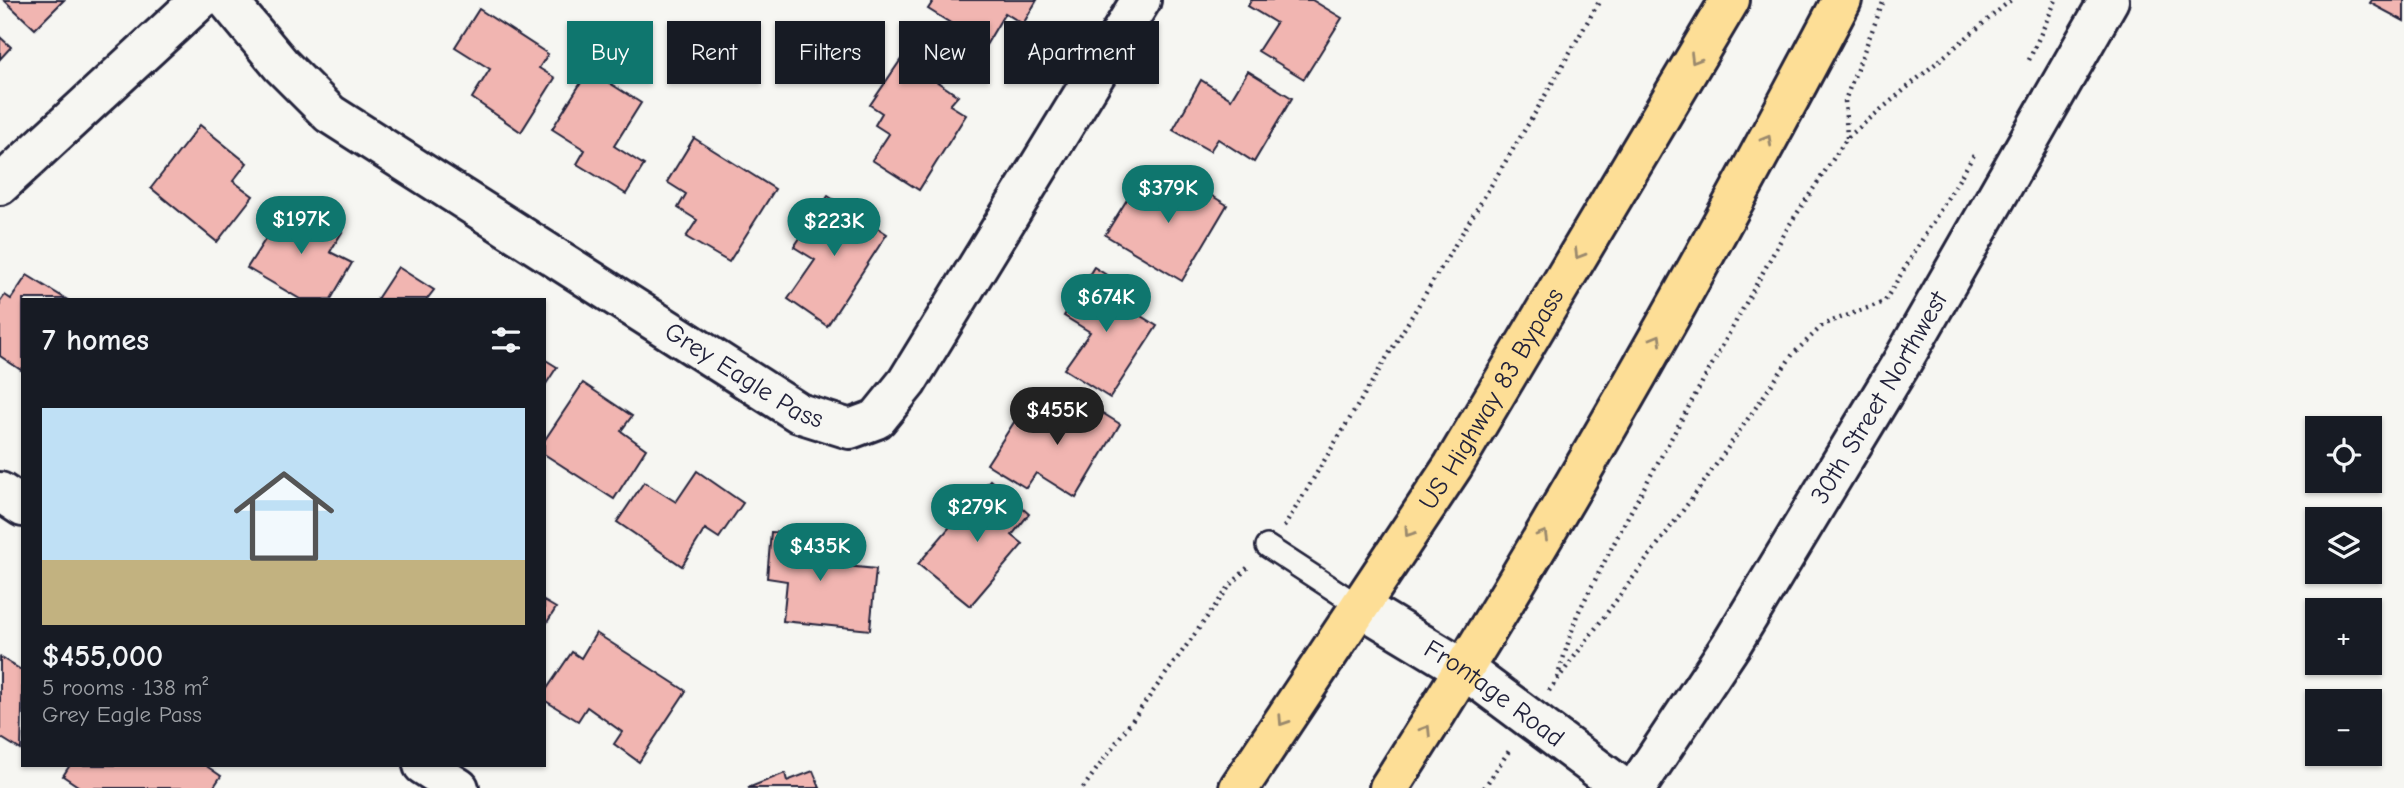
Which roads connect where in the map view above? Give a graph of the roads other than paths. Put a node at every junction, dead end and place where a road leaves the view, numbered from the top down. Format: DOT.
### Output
graph roads {
  1 [pos="200,0"];
  2 [pos="227,0"];
  3 [pos="1141,0"];
  4 [pos="1730,0"];
  5 [pos="1842,0"];
  6 [pos="2109,0"];
  7 [pos="0,186"];
  8 [pos="0,492"];
  9 [pos="21,506"];
  10 [pos="1267,547"];
  11 [pos="1359,606"];
  12 [pos="1465,670"];
  13 [pos="426,767"];
  14 [pos="459,788"];
  15 [pos="1239,788"];
  16 [pos="1389,788"];
  17 [pos="1623,788"];
  18 [pos="1636,788"];
  1 -- 7 [label="street"];
  2 -- 3 [label="street, Grey Eagle Pass"];
  4 -- 11 [label="highway, US Highway 83 Bypass, one-way"];
  12 -- 5 [label="highway, one-way"];
  6 -- 18 [label="street, 30th Street Northwest"];
  8 -- 9 [label="street"];
  10 -- 11 [label="lane"];
  11 -- 12 [label="street, Frontage Road"];
  11 -- 15 [label="highway, US Highway 83 Bypass, one-way"];
  16 -- 12 [label="highway, one-way"];
  12 -- 17 [label="street, Frontage Road"];
  13 -- 14 [label="street"];
}
